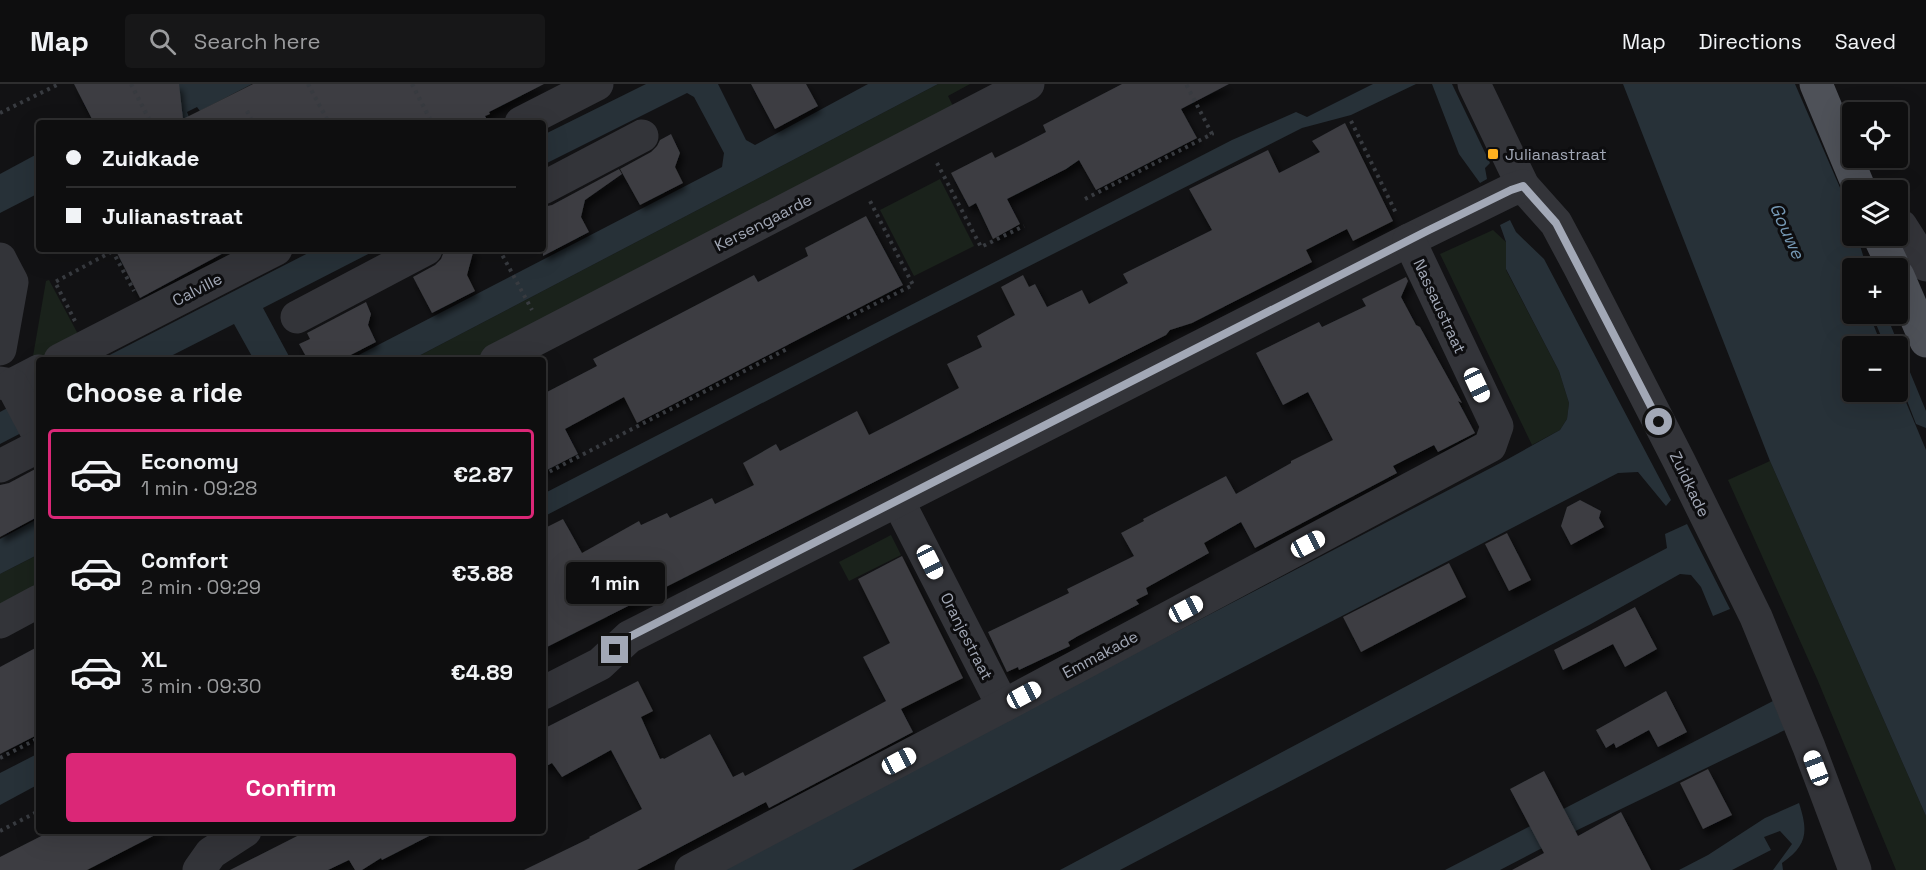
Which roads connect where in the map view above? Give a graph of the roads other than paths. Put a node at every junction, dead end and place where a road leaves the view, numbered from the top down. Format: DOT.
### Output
graph roads {
  1 [pos="597,84"];
  2 [pos="1028,84"];
  3 [pos="1474,84"];
  4 [pos="1816,84"];
  5 [pos="996,92"];
  6 [pos="525,120"];
  7 [pos="642,136"];
  8 [pos="1856,180"];
  9 [pos="546,186"];
  10 [pos="1517,188"];
  11 [pos="1908,236"];
  12 [pos="1409,240"];
  13 [pos="270,252"];
  14 [pos="420,252"];
  15 [pos="0,259"];
  16 [pos="1926,265"];
  17 [pos="1908,299"];
  18 [pos="297,316"];
  19 [pos="1926,341"];
  20 [pos="0,349"];
  21 [pos="74,353"];
  22 [pos="502,357"];
  23 [pos="17,384"];
  24 [pos="1497,426"];
  25 [pos="36,432"];
  26 [pos="36,439"];
  27 [pos="0,466"];
  28 [pos="898,501"];
  29 [pos="36,603"];
  30 [pos="0,622"];
  31 [pos="546,691"];
  32 [pos="1003,706"];
  33 [pos="241,834"];
  34 [pos="199,870"];
  35 [pos="691,870"];
  36 [pos="1855,870"];
  1 -- 6 [label="street"];
  2 -- 5 [label="street, Kersengaarde"];
  3 -- 10 [label="street, Zuidkade"];
  4 -- 8 [label="main road"];
  5 -- 22 [label="street, Kersengaarde"];
  7 -- 9 [label="street"];
  10 -- 12 [label="street"];
  10 -- 36 [label="street, Zuidkade"];
  11 -- 16 [label="street"];
  12 -- 24 [label="street, Nassaustraat"];
  12 -- 28 [label="street"];
  13 -- 21 [label="street, Calville"];
  14 -- 18 [label="street"];
  15 -- 20 [label="street"];
  17 -- 19 [label="main road"];
  23 -- 25 [label="street"];
  24 -- 32 [label="street, Emmakade"];
  26 -- 27 [label="street"];
  28 -- 31 [label="street"];
  28 -- 32 [label="street, Oranjestraat"];
  29 -- 30 [label="street"];
  32 -- 35 [label="street, Emmakade"];
  33 -- 34 [label="street"];
}
